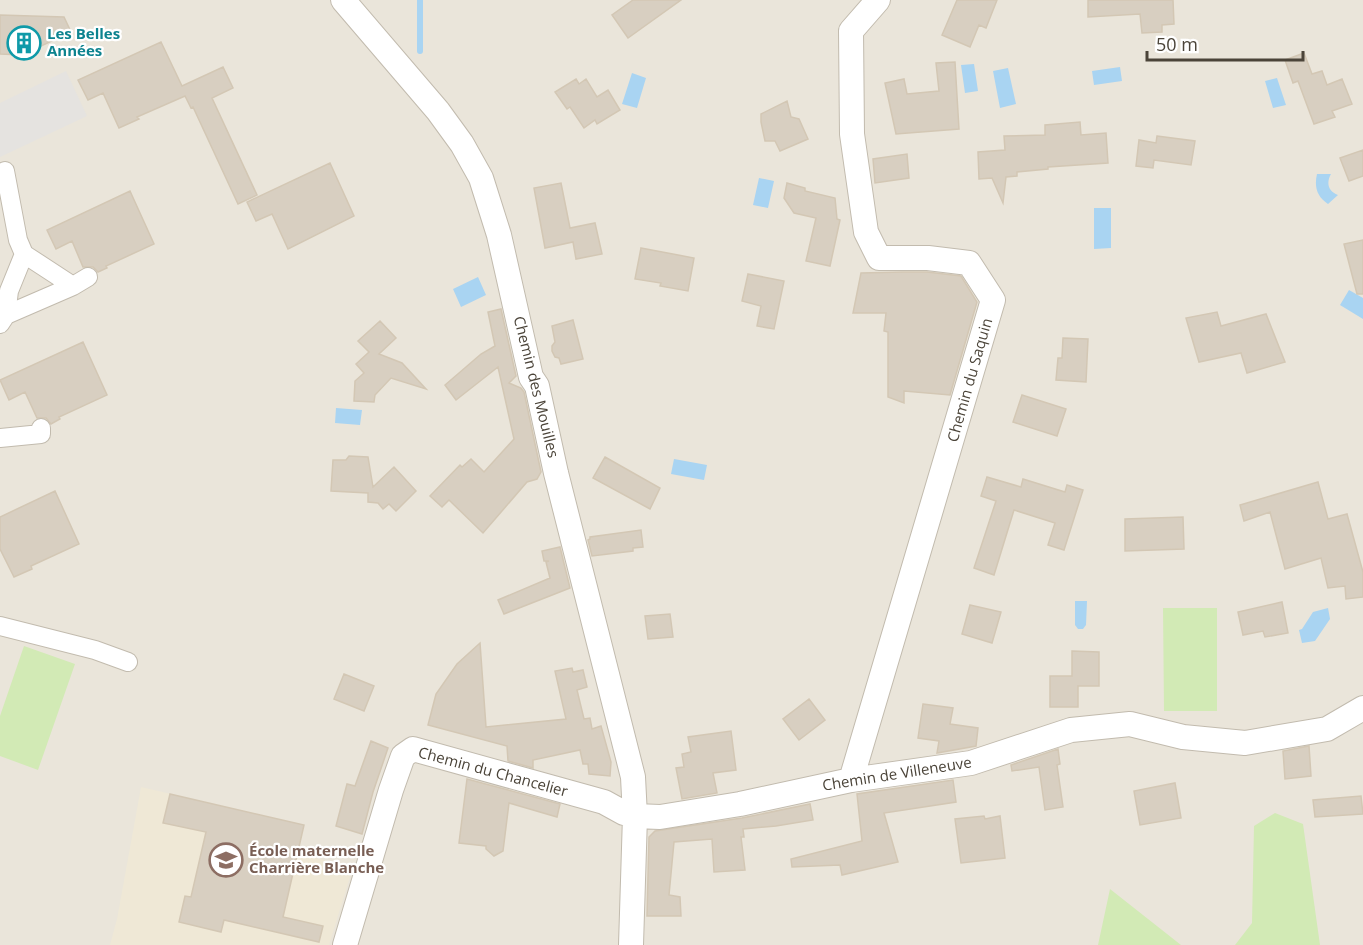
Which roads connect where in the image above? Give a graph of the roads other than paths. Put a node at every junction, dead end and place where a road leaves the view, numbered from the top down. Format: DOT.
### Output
graph roads {
  1 [pos="343,0"];
  2 [pos="878,0"];
  3 [pos="5,171"];
  4 [pos="24,254"];
  5 [pos="3,319"];
  6 [pos="41,428"];
  7 [pos="0,438"];
  8 [pos="0,626"];
  9 [pos="128,662"];
  10 [pos="1363,708"];
  11 [pos="850,780"];
  12 [pos="635,816"];
  13 [pos="345,945"];
  14 [pos="631,945"];
  1 -- 12 [label="street, Chemin des Mouilles"];
  2 -- 11 [label="street, Chemin du Saquin"];
  3 -- 4 [label="street"];
  4 -- 5 [label="street"];
  4 -- 5 [label="street"];
  6 -- 7 [label="street"];
  8 -- 9 [label="street"];
  10 -- 11 [label="street, Chemin de Villeneuve"];
  11 -- 12 [label="street, Chemin de Villeneuve"];
  12 -- 13 [label="street, Chemin du Chancelier"];
  12 -- 14 [label="street, Chemin des Mouilles"];
}
